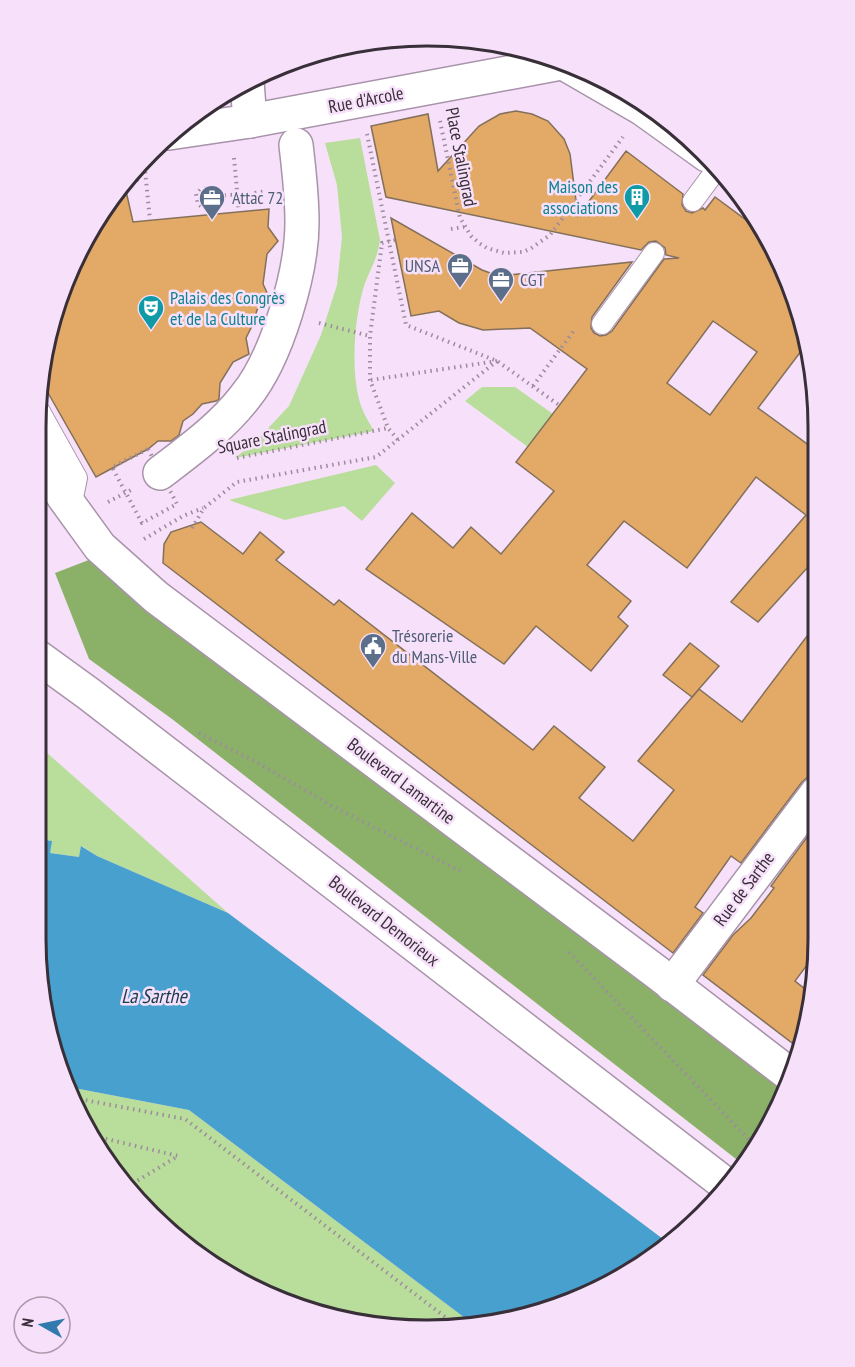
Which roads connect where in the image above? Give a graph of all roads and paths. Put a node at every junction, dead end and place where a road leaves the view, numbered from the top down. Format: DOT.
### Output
graph roads {
  1 [pos="545,65"];
  2 [pos="433,87"];
  3 [pos="248,98"];
  4 [pos="642,113"];
  5 [pos="211,114"];
  6 [pos="367,136"];
  7 [pos="296,145"];
  8 [pos="235,170"];
  9 [pos="145,171"];
  10 [pos="713,175"];
  11 [pos="255,193"];
  12 [pos="693,201"];
  13 [pos="239,212"];
  14 [pos="210,214"];
  15 [pos="150,220"];
  16 [pos="464,227"];
  17 [pos="451,229"];
  18 [pos="396,240"];
  19 [pos="389,242"];
  20 [pos="654,253"];
  21 [pos="284,314"];
  22 [pos="602,324"];
  23 [pos="370,336"];
  24 [pos="497,361"];
  25 [pos="370,380"];
  26 [pos="559,405"];
  27 [pos="46,423"];
  28 [pos="388,428"];
  29 [pos="398,440"];
  30 [pos="236,458"];
  31 [pos="46,466"];
  32 [pos="166,472"];
  33 [pos="71,507"];
  34 [pos="204,508"];
  35 [pos="192,528"];
  36 [pos="112,558"];
  37 [pos="46,663"];
  38 [pos="256,762"];
  39 [pos="808,804"];
  40 [pos="469,875"];
  41 [pos="562,944"];
  42 [pos="672,984"];
  43 [pos="785,1071"];
  44 [pos="82,1100"];
  45 [pos="103,1138"];
  46 [pos="750,1141"];
  47 [pos="722,1181"];
  48 [pos="135,1183"];
  49 [pos="449,1320"];
  1 -- 2 [label="street, Rue d'Arcole"];
  2 -- 3 [label="street, Rue d'Arcole"];
  2 -- 16 [label="path, Place Stalingrad"];
  3 -- 5 [label="street, Rue d'Arcole"];
  4 -- 16 [label="path, Place Stalingrad"];
  6 -- 19 [label="path"];
  7 -- 21 [label="street"];
  8 -- 13 [label="path"];
  9 -- 15 [label="path"];
  10 -- 12 [label="lane"];
  11 -- 14 [label="path, bridge"];
  16 -- 17 [label="path"];
  18 -- 19 [label="path"];
  19 -- 23 [label="path"];
  19 -- 24 [label="path"];
  20 -- 22 [label="lane"];
  21 -- 23 [label="path"];
  21 -- 32 [label="street"];
  23 -- 25 [label="path"];
  24 -- 25 [label="path"];
  24 -- 26 [label="path"];
  24 -- 29 [label="path"];
  25 -- 28 [label="path"];
  27 -- 33 [label="lane"];
  28 -- 29 [label="path"];
  28 -- 30 [label="path, Square Stalingrad"];
  29 -- 34 [label="path"];
  31 -- 33 [label="street, Boulevard Lamartine"];
  33 -- 36 [label="street, Boulevard Lamartine"];
  34 -- 35 [label="path"];
  34 -- 36 [label="path"];
  36 -- 42 [label="street, Boulevard Lamartine"];
  37 -- 47 [label="street, Boulevard Demorieux"];
  38 -- 40 [label="path"];
  39 -- 42 [label="street, Rue de Sarthe"];
  41 -- 46 [label="path"];
  42 -- 43 [label="street, Boulevard Lamartine"];
  44 -- 49 [label="path"];
  45 -- 48 [label="path"];
}
